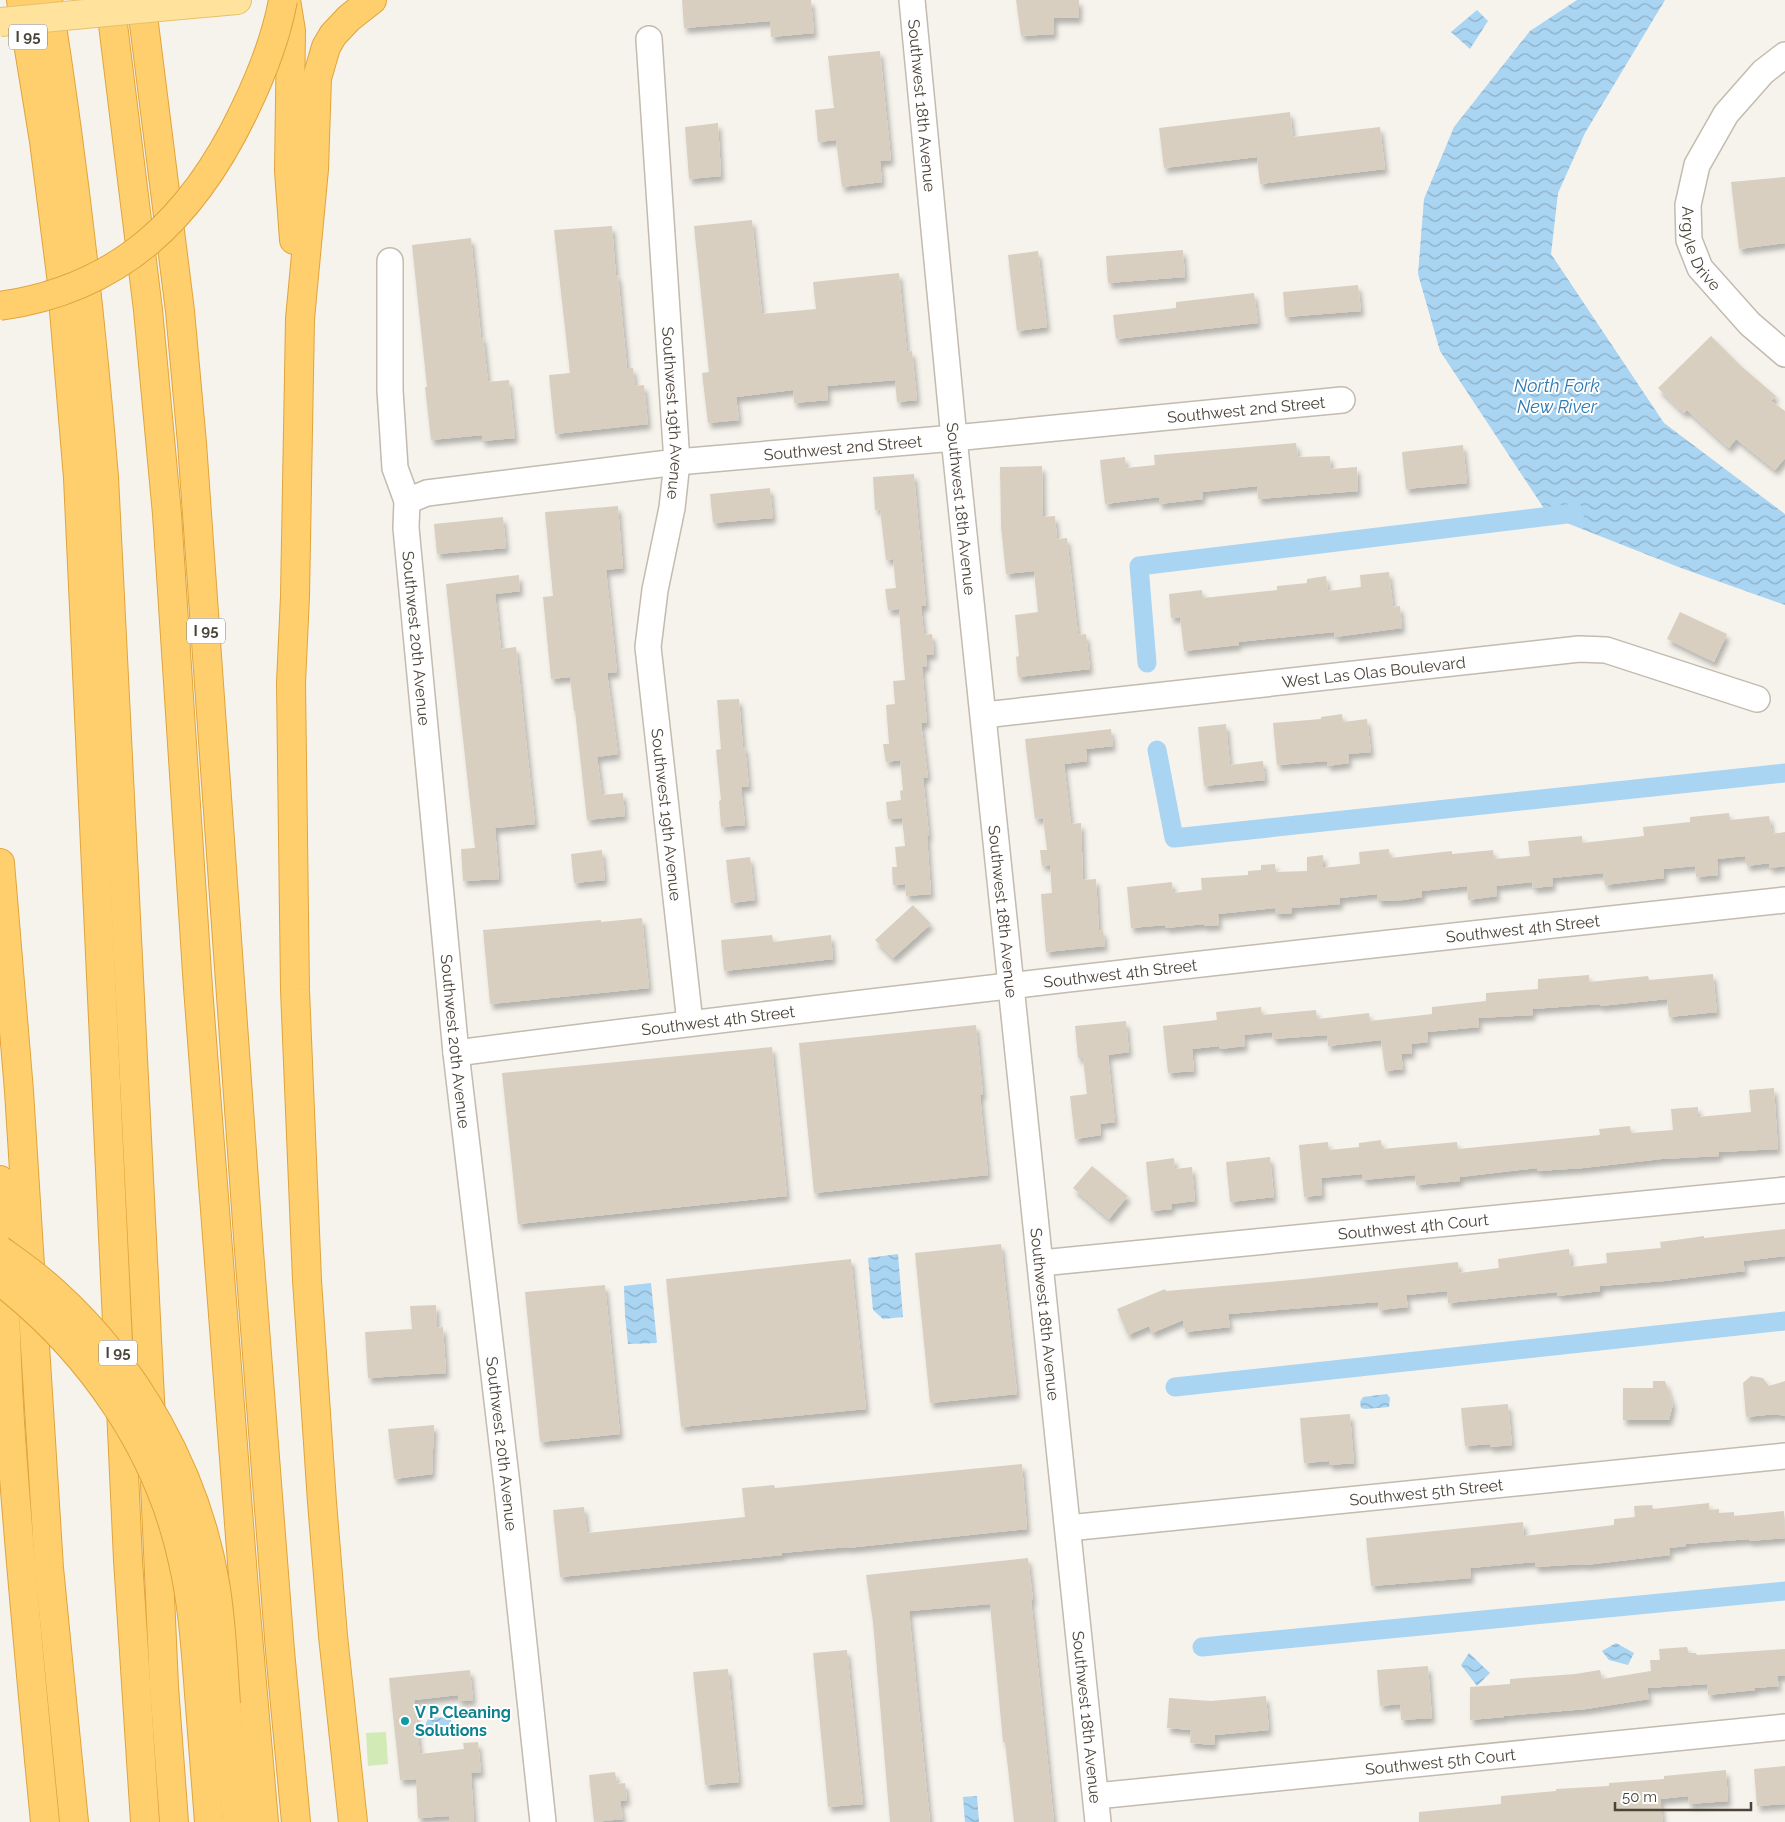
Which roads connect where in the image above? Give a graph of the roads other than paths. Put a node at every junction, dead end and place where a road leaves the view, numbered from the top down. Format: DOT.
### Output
graph roads {
  1 [pos="21,0"];
  2 [pos="48,0"];
  3 [pos="110,0"];
  4 [pos="141,0"];
  5 [pos="237,0"];
  6 [pos="285,0"];
  7 [pos="372,0"];
  8 [pos="912,0"];
  9 [pos="0,22"];
  10 [pos="649,39"];
  11 [pos="1785,55"];
  12 [pos="390,262"];
  13 [pos="0,306"];
  14 [pos="300,319"];
  15 [pos="1785,354"];
  16 [pos="1342,400"];
  17 [pos="954,438"];
  18 [pos="677,462"];
  19 [pos="407,501"];
  20 [pos="1757,699"];
  21 [pos="984,715"];
  22 [pos="0,863"];
  23 [pos="1785,900"];
  24 [pos="1012,984"];
  25 [pos="690,1023"];
  26 [pos="456,1053"];
  27 [pos="0,1180"];
  28 [pos="1785,1190"];
  29 [pos="0,1250"];
  30 [pos="1041,1263"];
  31 [pos="0,1281"];
  32 [pos="1785,1456"];
  33 [pos="1068,1528"];
  34 [pos="213,1705"];
  35 [pos="1785,1727"];
  36 [pos="1096,1796"];
  37 [pos="45,1822"];
  38 [pos="74,1822"];
  39 [pos="145,1822"];
  40 [pos="174,1822"];
  41 [pos="209,1822"];
  42 [pos="236,1822"];
  43 [pos="264,1822"];
  44 [pos="296,1822"];
  45 [pos="353,1822"];
  46 [pos="543,1822"];
  47 [pos="1098,1822"];
  1 -- 39 [label="highway, I 95"];
  2 -- 40 [label="highway"];
  3 -- 43 [label="highway"];
  4 -- 44 [label="highway, I 95"];
  5 -- 9 [label="main road, bridge"];
  6 -- 13 [label="highway, bridge"];
  6 -- 14 [label="highway"];
  7 -- 14 [label="highway"];
  8 -- 17 [label="street, Southwest 18th Avenue"];
  10 -- 18 [label="street, Southwest 19th Avenue"];
  11 -- 15 [label="street, Argyle Drive"];
  12 -- 19 [label="street, Southwest 20th Avenue"];
  14 -- 45 [label="highway"];
  16 -- 17 [label="street, Southwest 2nd Street"];
  17 -- 18 [label="street, Southwest 2nd Street"];
  17 -- 21 [label="street, Southwest 18th Avenue"];
  18 -- 19 [label="street, Southwest 2nd Street"];
  18 -- 25 [label="street, Southwest 19th Avenue"];
  19 -- 26 [label="street, Southwest 20th Avenue"];
  20 -- 21 [label="street, West Las Olas Boulevard"];
  21 -- 24 [label="street, Southwest 18th Avenue"];
  22 -- 38 [label="highway"];
  23 -- 24 [label="street, Southwest 4th Street"];
  24 -- 25 [label="street, Southwest 4th Street"];
  24 -- 30 [label="street, Southwest 18th Avenue"];
  25 -- 26 [label="street, Southwest 4th Street"];
  26 -- 46 [label="street, Southwest 20th Avenue"];
  27 -- 37 [label="highway"];
  28 -- 30 [label="street, Southwest 4th Court"];
  29 -- 34 [label="highway, bridge"];
  30 -- 33 [label="street, Southwest 18th Avenue"];
  31 -- 34 [label="highway, bridge"];
  32 -- 33 [label="street, Southwest 5th Street"];
  33 -- 36 [label="street, Southwest 18th Avenue"];
  34 -- 41 [label="highway"];
  34 -- 42 [label="highway"];
  35 -- 36 [label="street, Southwest 5th Court"];
  36 -- 47 [label="street, Southwest 18th Avenue"];
}
